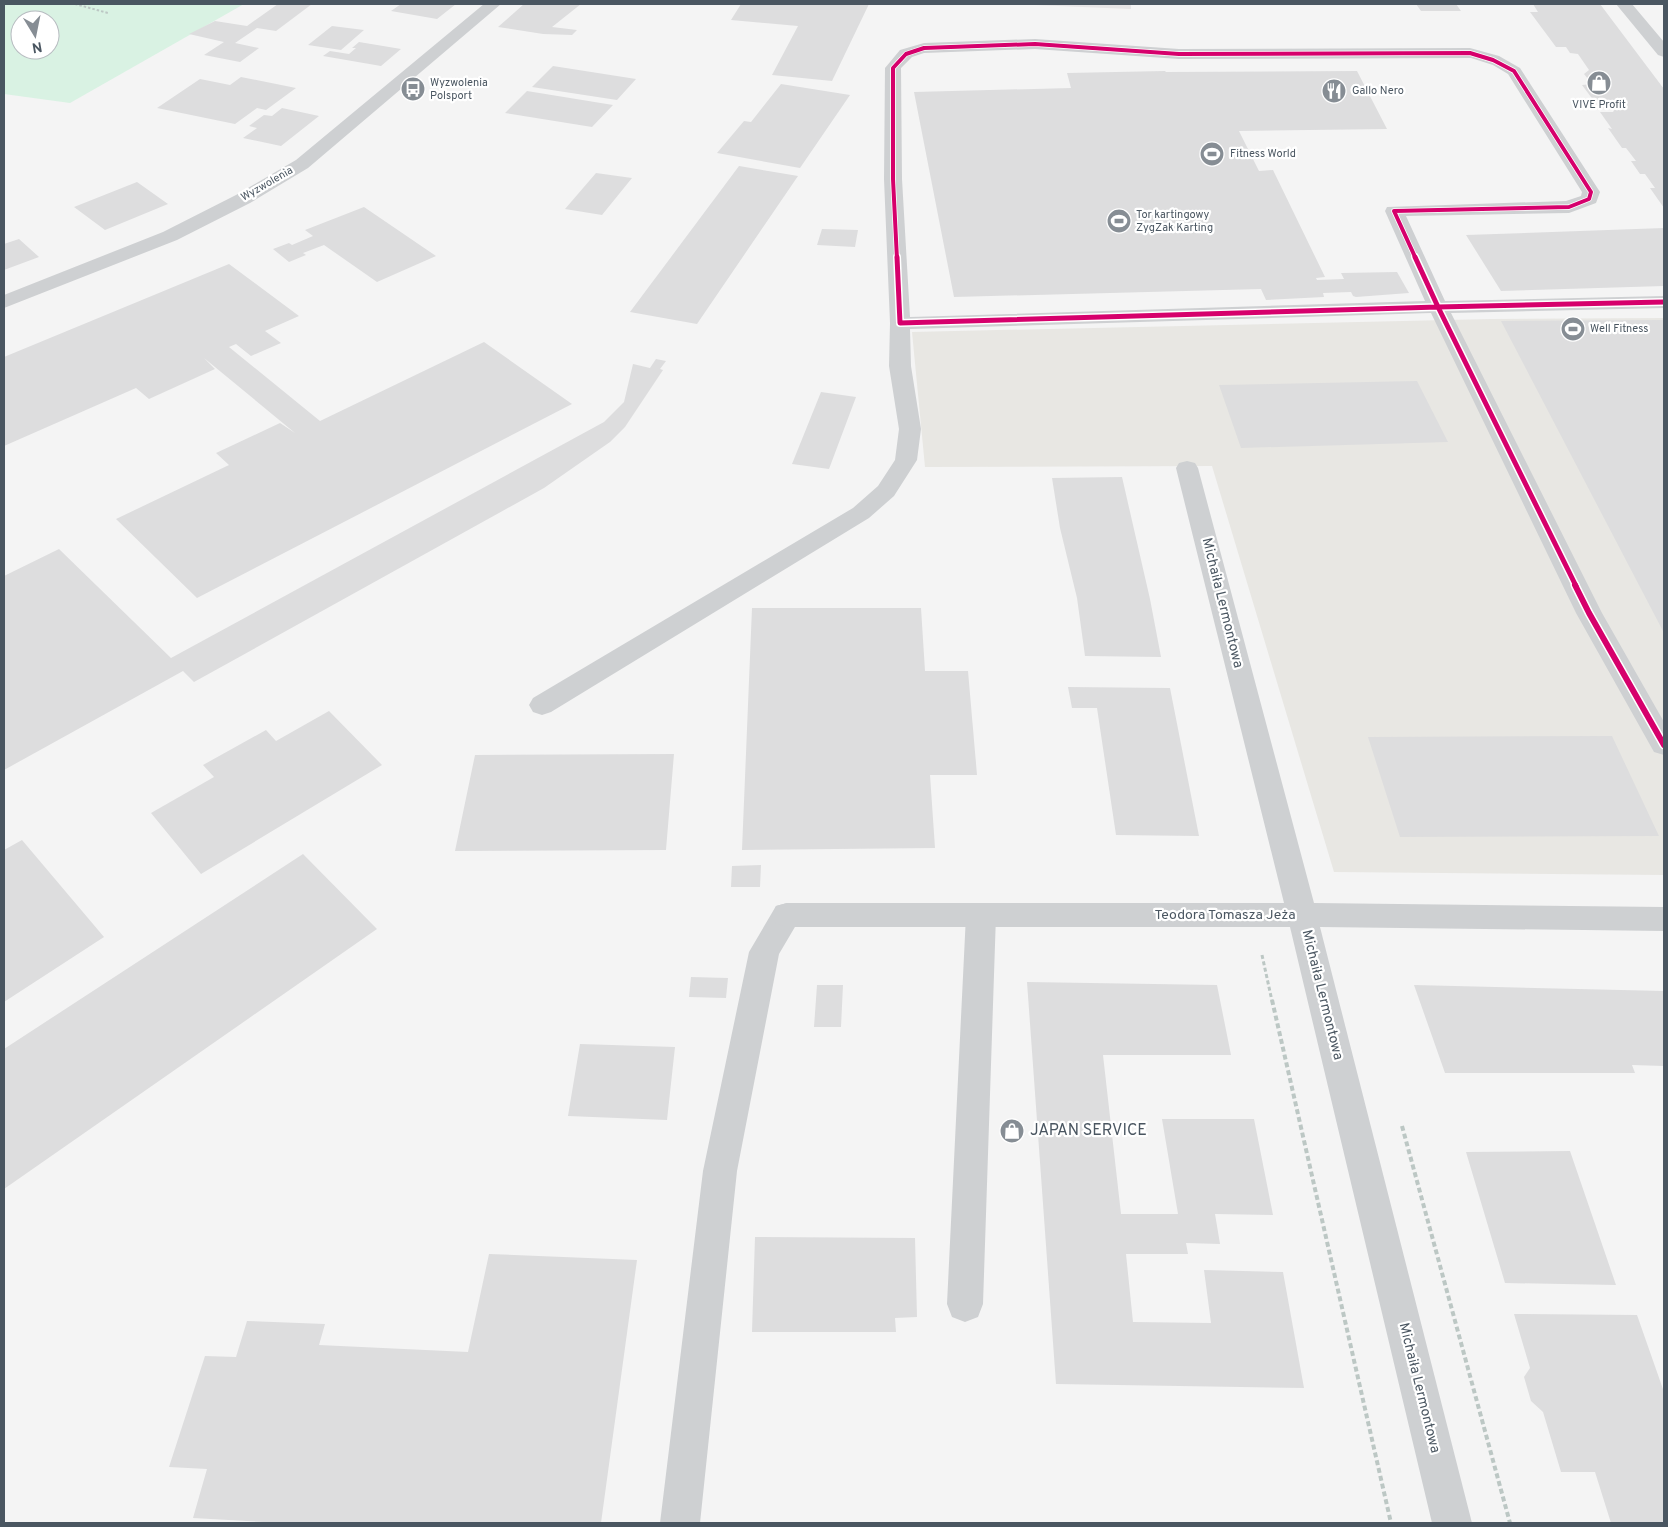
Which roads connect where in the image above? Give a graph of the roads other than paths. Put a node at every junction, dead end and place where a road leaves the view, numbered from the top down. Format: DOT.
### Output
graph roads {
  1 [pos="493,4"];
  2 [pos="1624,4"];
  3 [pos="1664,52"];
  4 [pos="6,299"];
  5 [pos="1664,302"];
  6 [pos="1438,307"];
  7 [pos="900,323"];
  8 [pos="1187,468"];
  9 [pos="542,705"];
  10 [pos="1664,745"];
  11 [pos="981,915"];
  12 [pos="1302,915"];
  13 [pos="1664,919"];
  14 [pos="966,1304"];
  15 [pos="680,1523"];
  16 [pos="1452,1523"];
  1 -- 4 [label="street, Wyzwolenia"];
  2 -- 3 [label="street"];
  5 -- 6 [label="street"];
  6 -- 7 [label="street"];
  6 -- 7 [label="street"];
  6 -- 10 [label="street"];
  7 -- 9 [label="street"];
  8 -- 12 [label="street, Michaiła Lermontowa"];
  11 -- 12 [label="street, Teodora Tomasza Jeża"];
  11 -- 14 [label="street"];
  11 -- 15 [label="street, Teodora Tomasza Jeża"];
  12 -- 13 [label="street, Teodora Tomasza Jeża"];
  12 -- 16 [label="street, Michaiła Lermontowa"];
}
